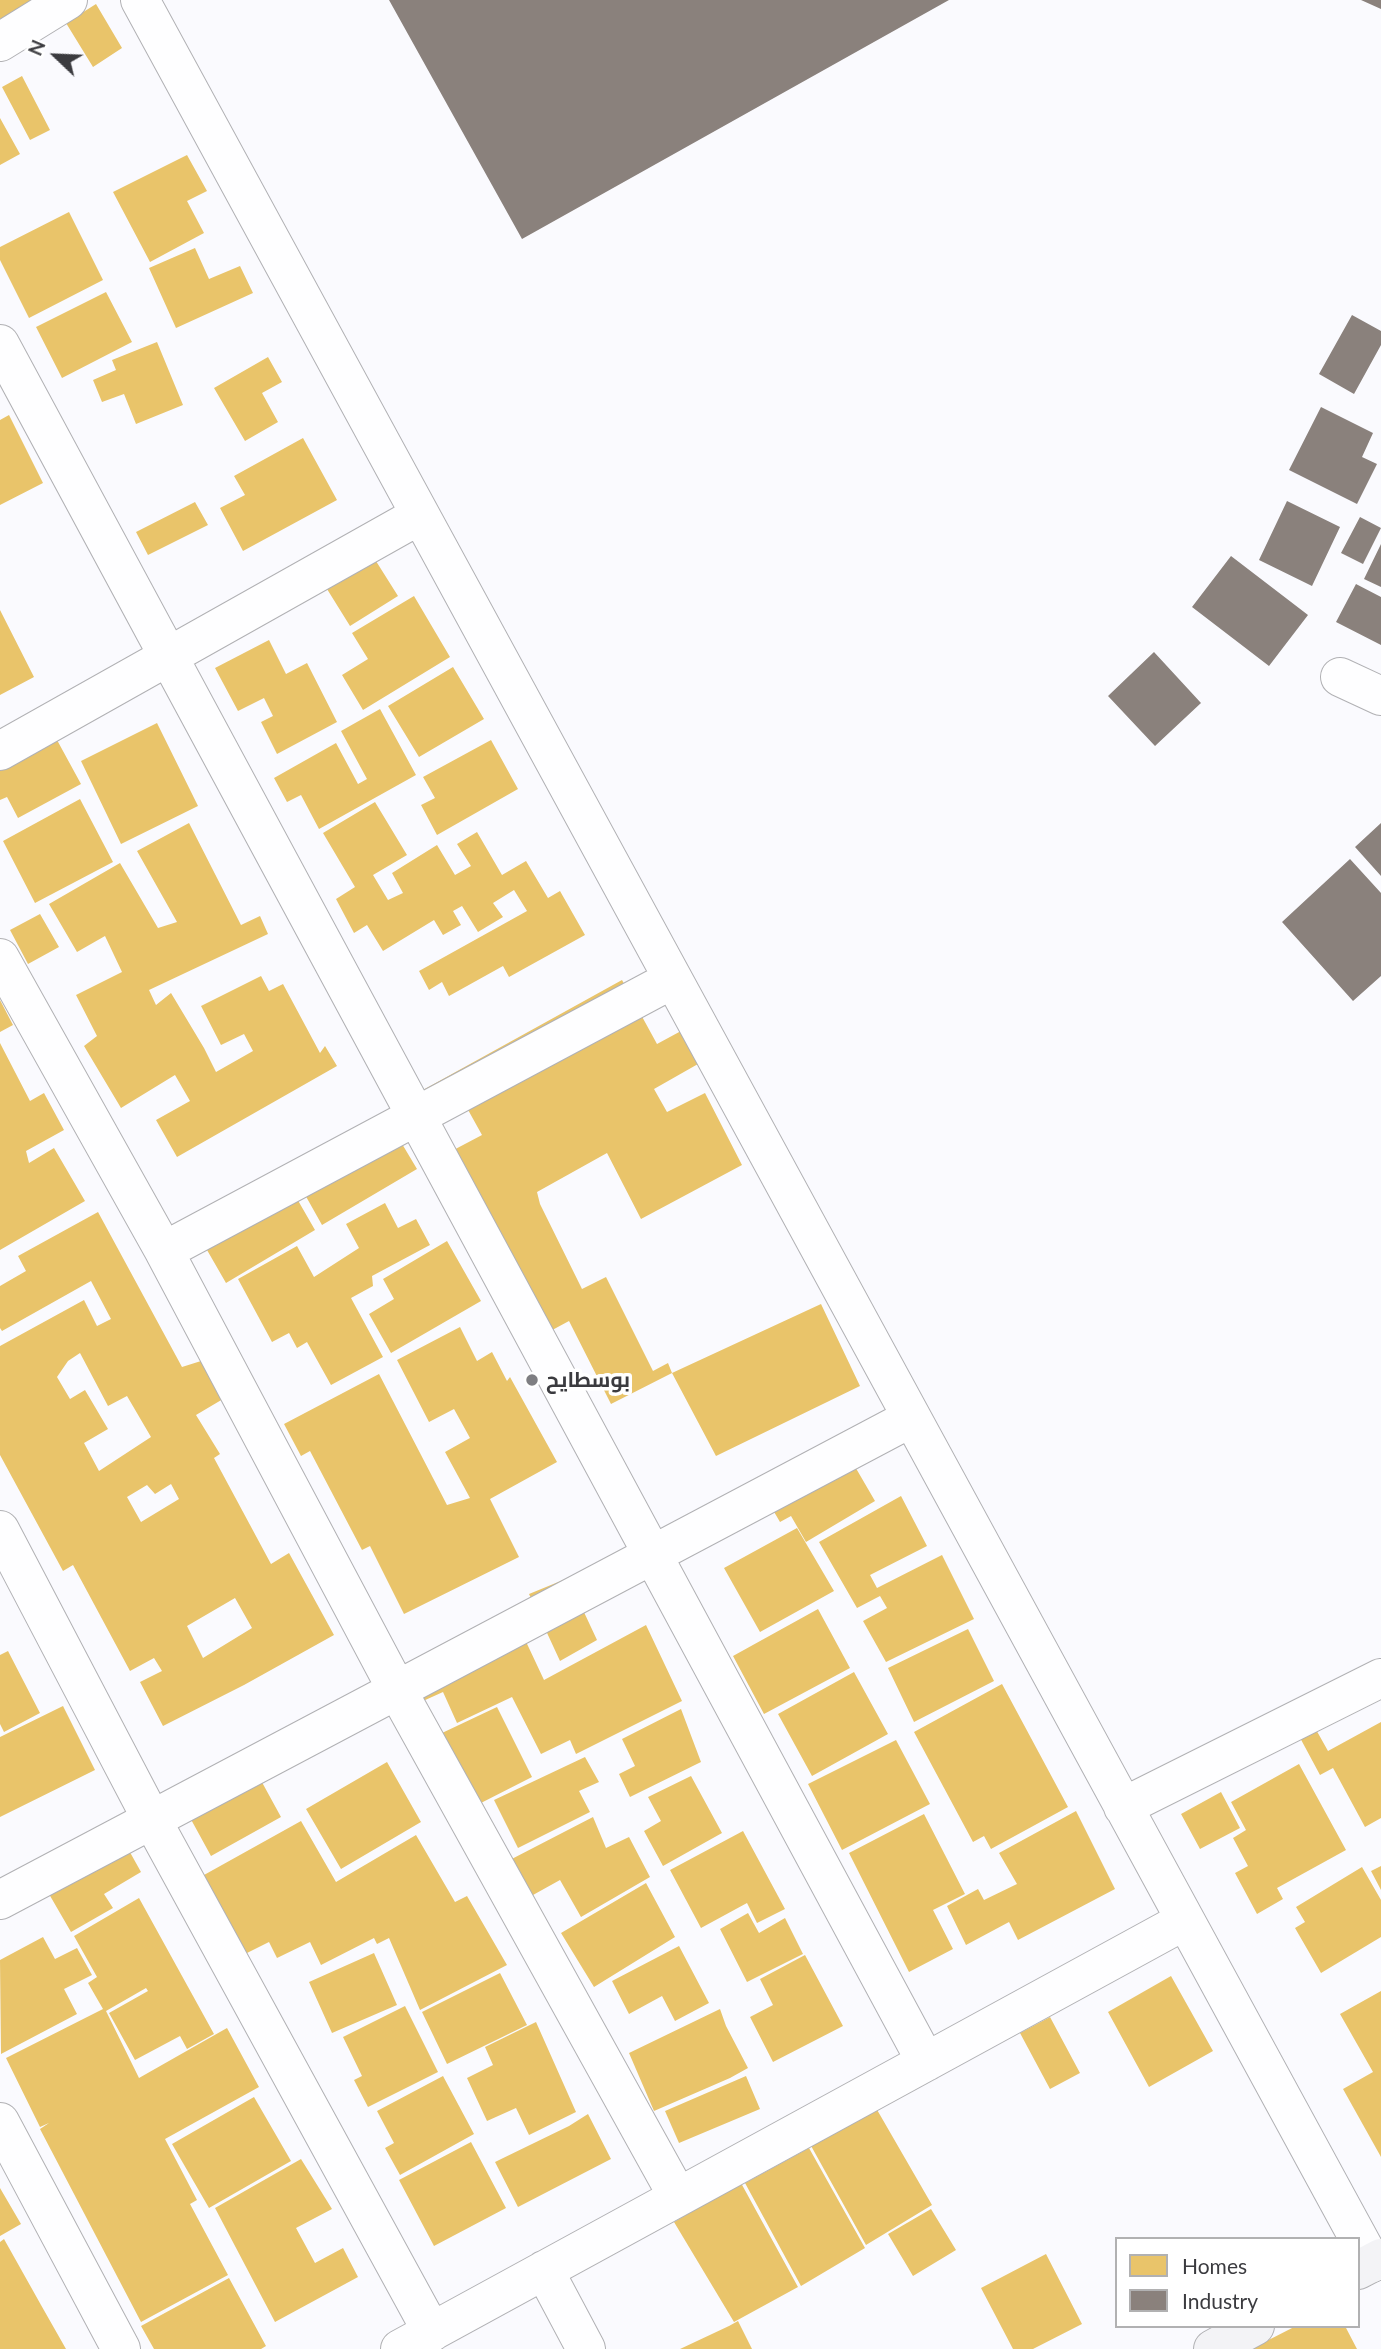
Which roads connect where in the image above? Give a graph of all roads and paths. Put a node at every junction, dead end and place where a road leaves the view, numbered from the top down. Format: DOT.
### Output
graph roads {
  1 [pos="68,0"];
  2 [pos="140,0"];
  3 [pos="0,42"];
  4 [pos="0,344"];
  5 [pos="420,515"];
  6 [pos="169,656"];
  7 [pos="1340,677"];
  8 [pos="1381,696"];
  9 [pos="0,751"];
  10 [pos="0,958"];
  11 [pos="673,979"];
  12 [pos="416,1116"];
  13 [pos="163,1251"];
  14 [pos="911,1418"];
  15 [pos="0,1530"];
  16 [pos="652,1555"];
  17 [pos="1381,1678"];
  18 [pos="397,1690"];
  19 [pos="1123,1807"];
  20 [pos="152,1820"];
  21 [pos="0,1900"];
  22 [pos="1184,1921"];
  23 [pos="926,2062"];
  24 [pos="0,2122"];
  25 [pos="678,2197"];
  26 [pos="1356,2237"];
  27 [pos="1360,2244"];
  28 [pos="1373,2268"];
  29 [pos="544,2270"];
  30 [pos="1251,2328"];
  31 [pos="416,2341"];
  32 [pos="121,2349"];
  33 [pos="586,2349"];
  34 [pos="1213,2349"];
  1 -- 3 [label="street"];
  2 -- 5 [label="street"];
  4 -- 6 [label="street"];
  5 -- 6 [label="street"];
  5 -- 11 [label="street"];
  6 -- 9 [label="street"];
  6 -- 12 [label="street"];
  7 -- 8 [label="street"];
  10 -- 13 [label="street"];
  11 -- 12 [label="street"];
  11 -- 14 [label="street"];
  12 -- 13 [label="street"];
  12 -- 16 [label="street"];
  13 -- 18 [label="street"];
  14 -- 16 [label="street"];
  14 -- 19 [label="street"];
  15 -- 20 [label="street"];
  16 -- 18 [label="street"];
  16 -- 23 [label="street"];
  17 -- 19 [label="street"];
  18 -- 20 [label="street"];
  18 -- 25 [label="street"];
  19 -- 22 [label="street"];
  20 -- 21 [label="street"];
  20 -- 31 [label="street"];
  22 -- 23 [label="street"];
  22 -- 26 [label="street"];
  23 -- 25 [label="street"];
  24 -- 32 [label="street"];
  25 -- 29 [label="street"];
  27 -- 28 [label="street"];
  29 -- 31 [label="street"];
  29 -- 33 [label="street"];
  30 -- 34 [label="street"];
}
